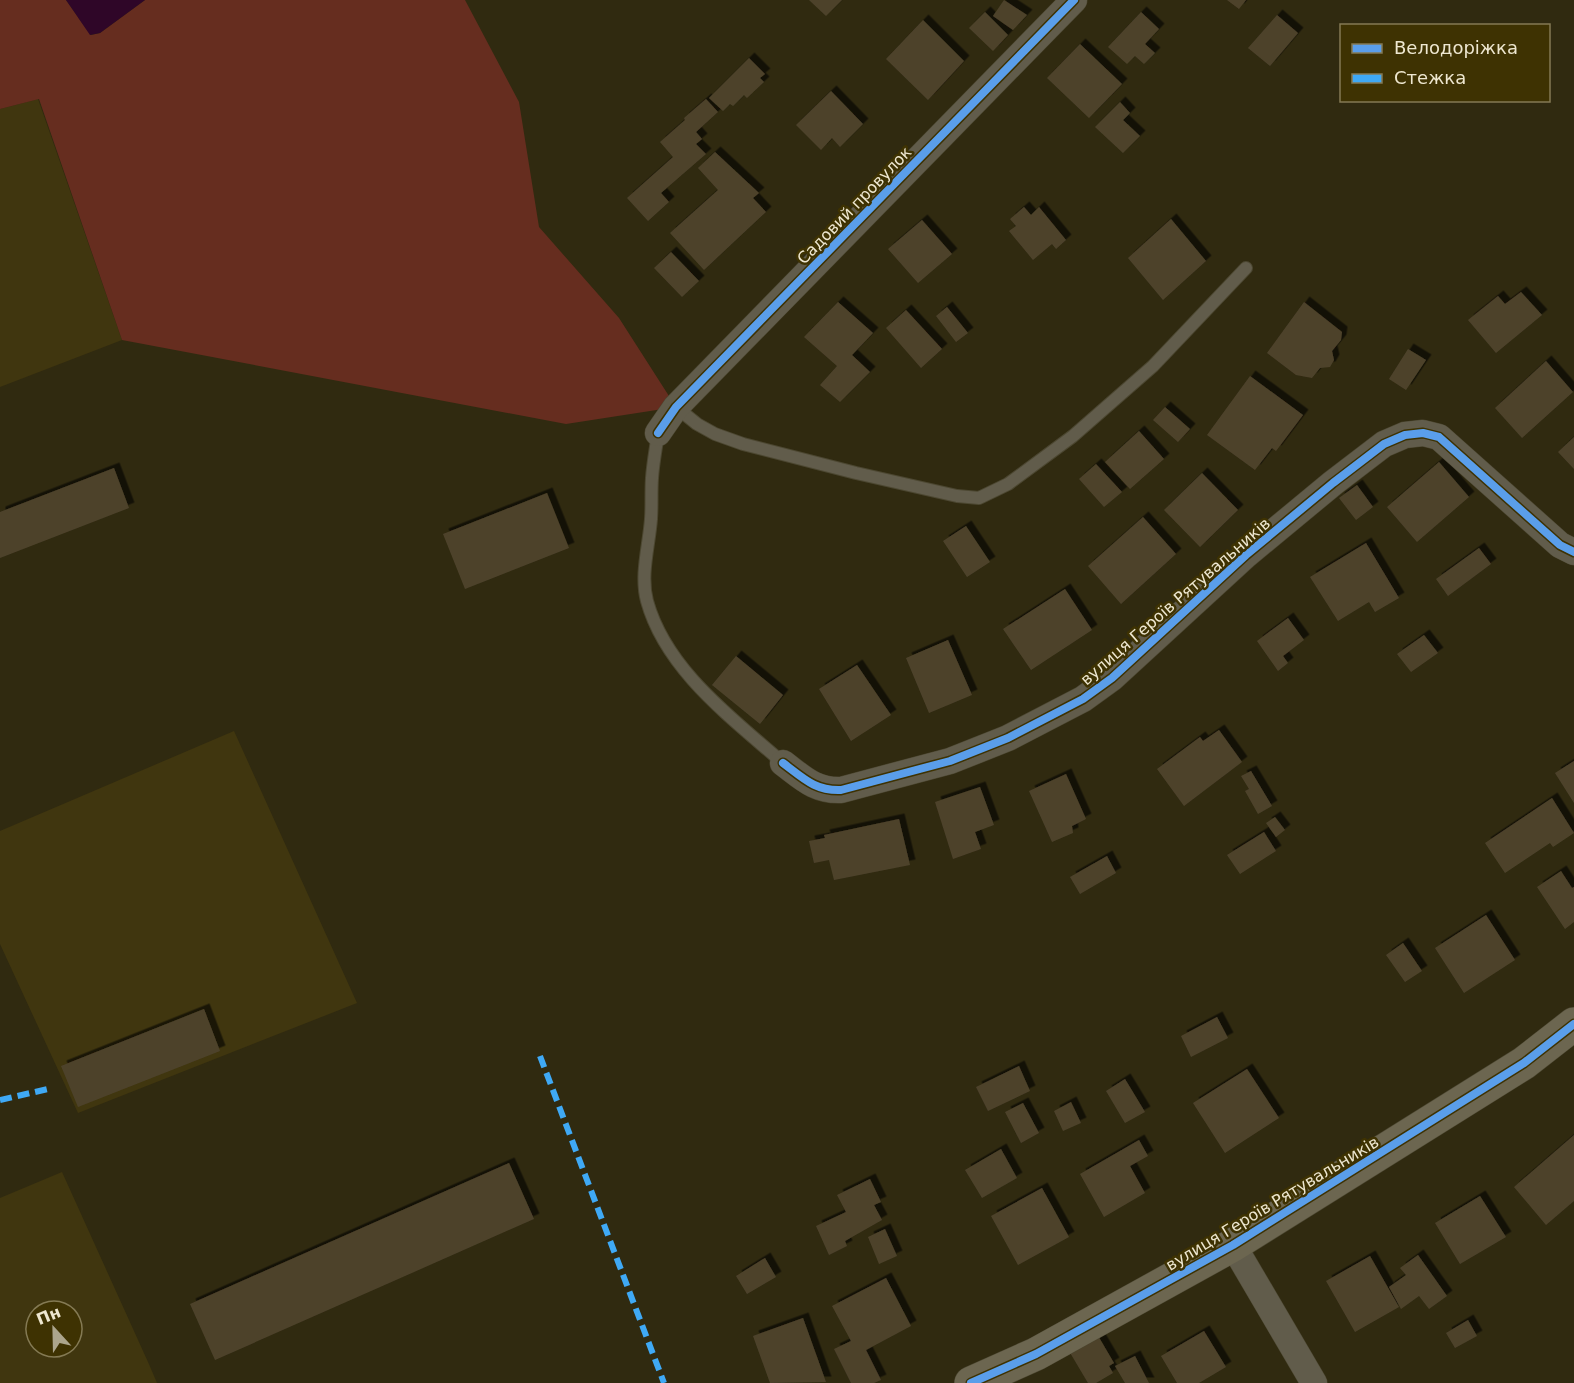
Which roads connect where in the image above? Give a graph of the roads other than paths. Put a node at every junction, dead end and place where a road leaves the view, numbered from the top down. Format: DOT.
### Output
graph roads {
  1 [pos="1074,0"];
  2 [pos="1246,268"];
  3 [pos="676,407"];
  4 [pos="658,433"];
  5 [pos="1574,552"];
  6 [pos="783,763"];
  7 [pos="1574,1024"];
  8 [pos="1233,1245"];
  9 [pos="971,1383"];
  10 [pos="1314,1383"];
  1 -- 3 [label="street, Садовий провулок"];
  2 -- 3 [label="lane"];
  3 -- 4 [label="street, Садовий провулок"];
  4 -- 6 [label="lane"];
  5 -- 6 [label="street, вулиця Героїв Рятувальників"];
  7 -- 8 [label="street, вулиця Героїв Рятувальників"];
  8 -- 9 [label="street, вулиця Героїв Рятувальників"];
  8 -- 10 [label="street"];
}
